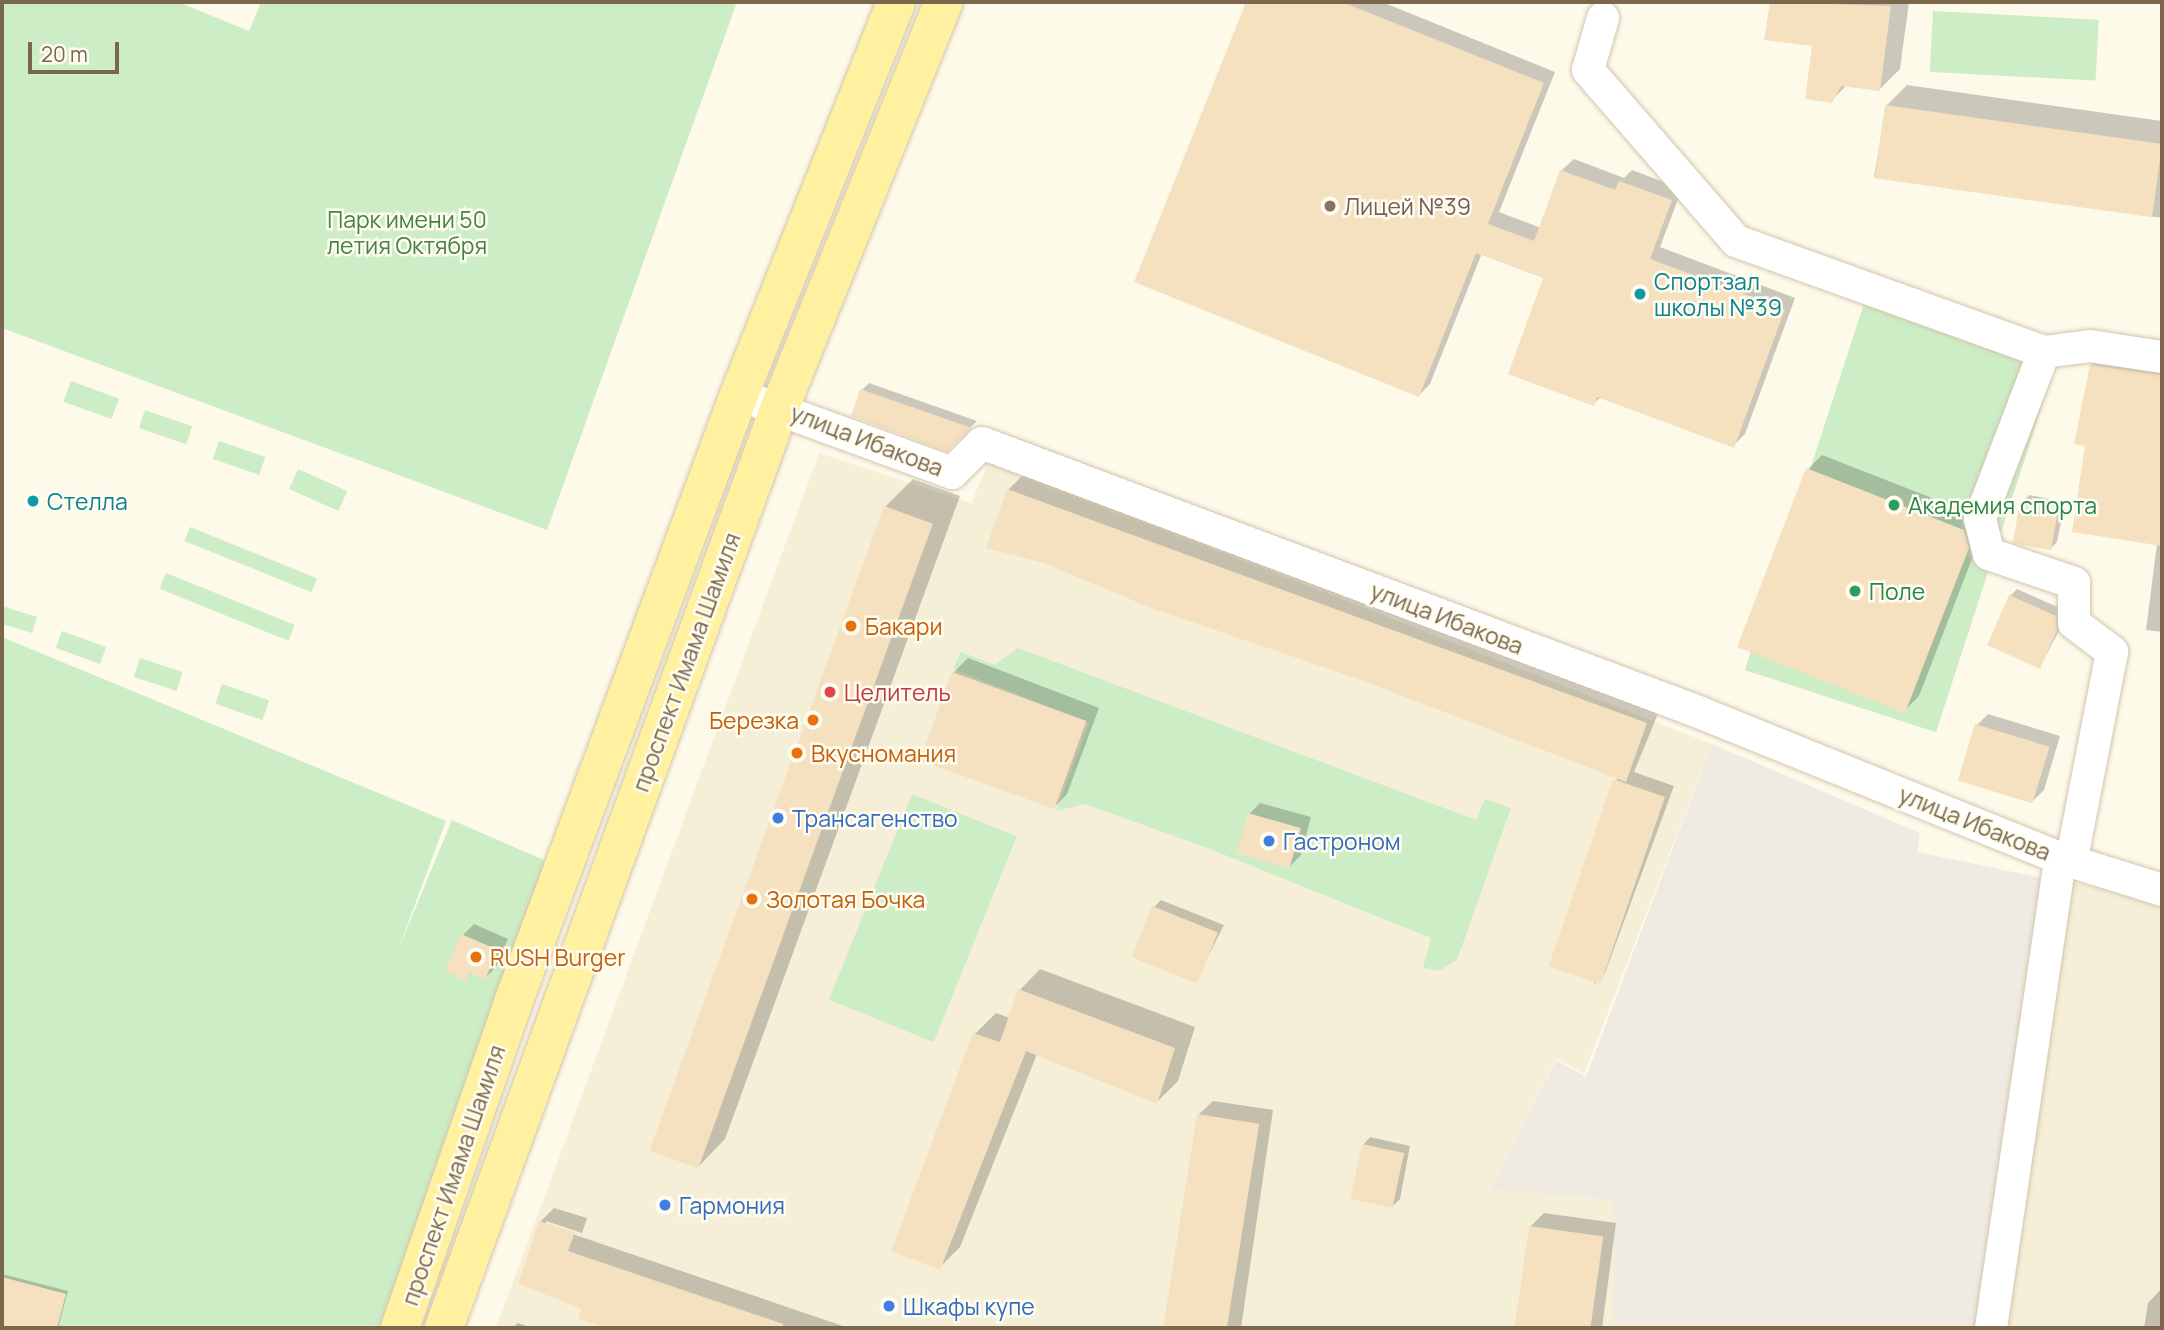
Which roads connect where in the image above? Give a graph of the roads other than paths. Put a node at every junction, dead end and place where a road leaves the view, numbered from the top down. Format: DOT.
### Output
graph roads {
  1 [pos="897,2"];
  2 [pos="944,2"];
  3 [pos="1603,18"];
  4 [pos="2044,352"];
  5 [pos="2162,357"];
  6 [pos="739,395"];
  7 [pos="780,407"];
  8 [pos="2065,860"];
  9 [pos="2162,890"];
  10 [pos="400,1328"];
  11 [pos="444,1328"];
  12 [pos="1991,1328"];
  1 -- 6 [label="main road, проспект Имама Шамиля"];
  2 -- 7 [label="main road, проспект Имама Шамиля"];
  3 -- 4 [label="street"];
  4 -- 5 [label="street"];
  4 -- 8 [label="street"];
  6 -- 7 [label="street, улица Ибакова"];
  6 -- 10 [label="main road, проспект Имама Шамиля"];
  7 -- 8 [label="street, улица Ибакова"];
  7 -- 11 [label="main road, проспект Имама Шамиля"];
  8 -- 9 [label="street, улица Ибакова"];
  8 -- 12 [label="street"];
}
